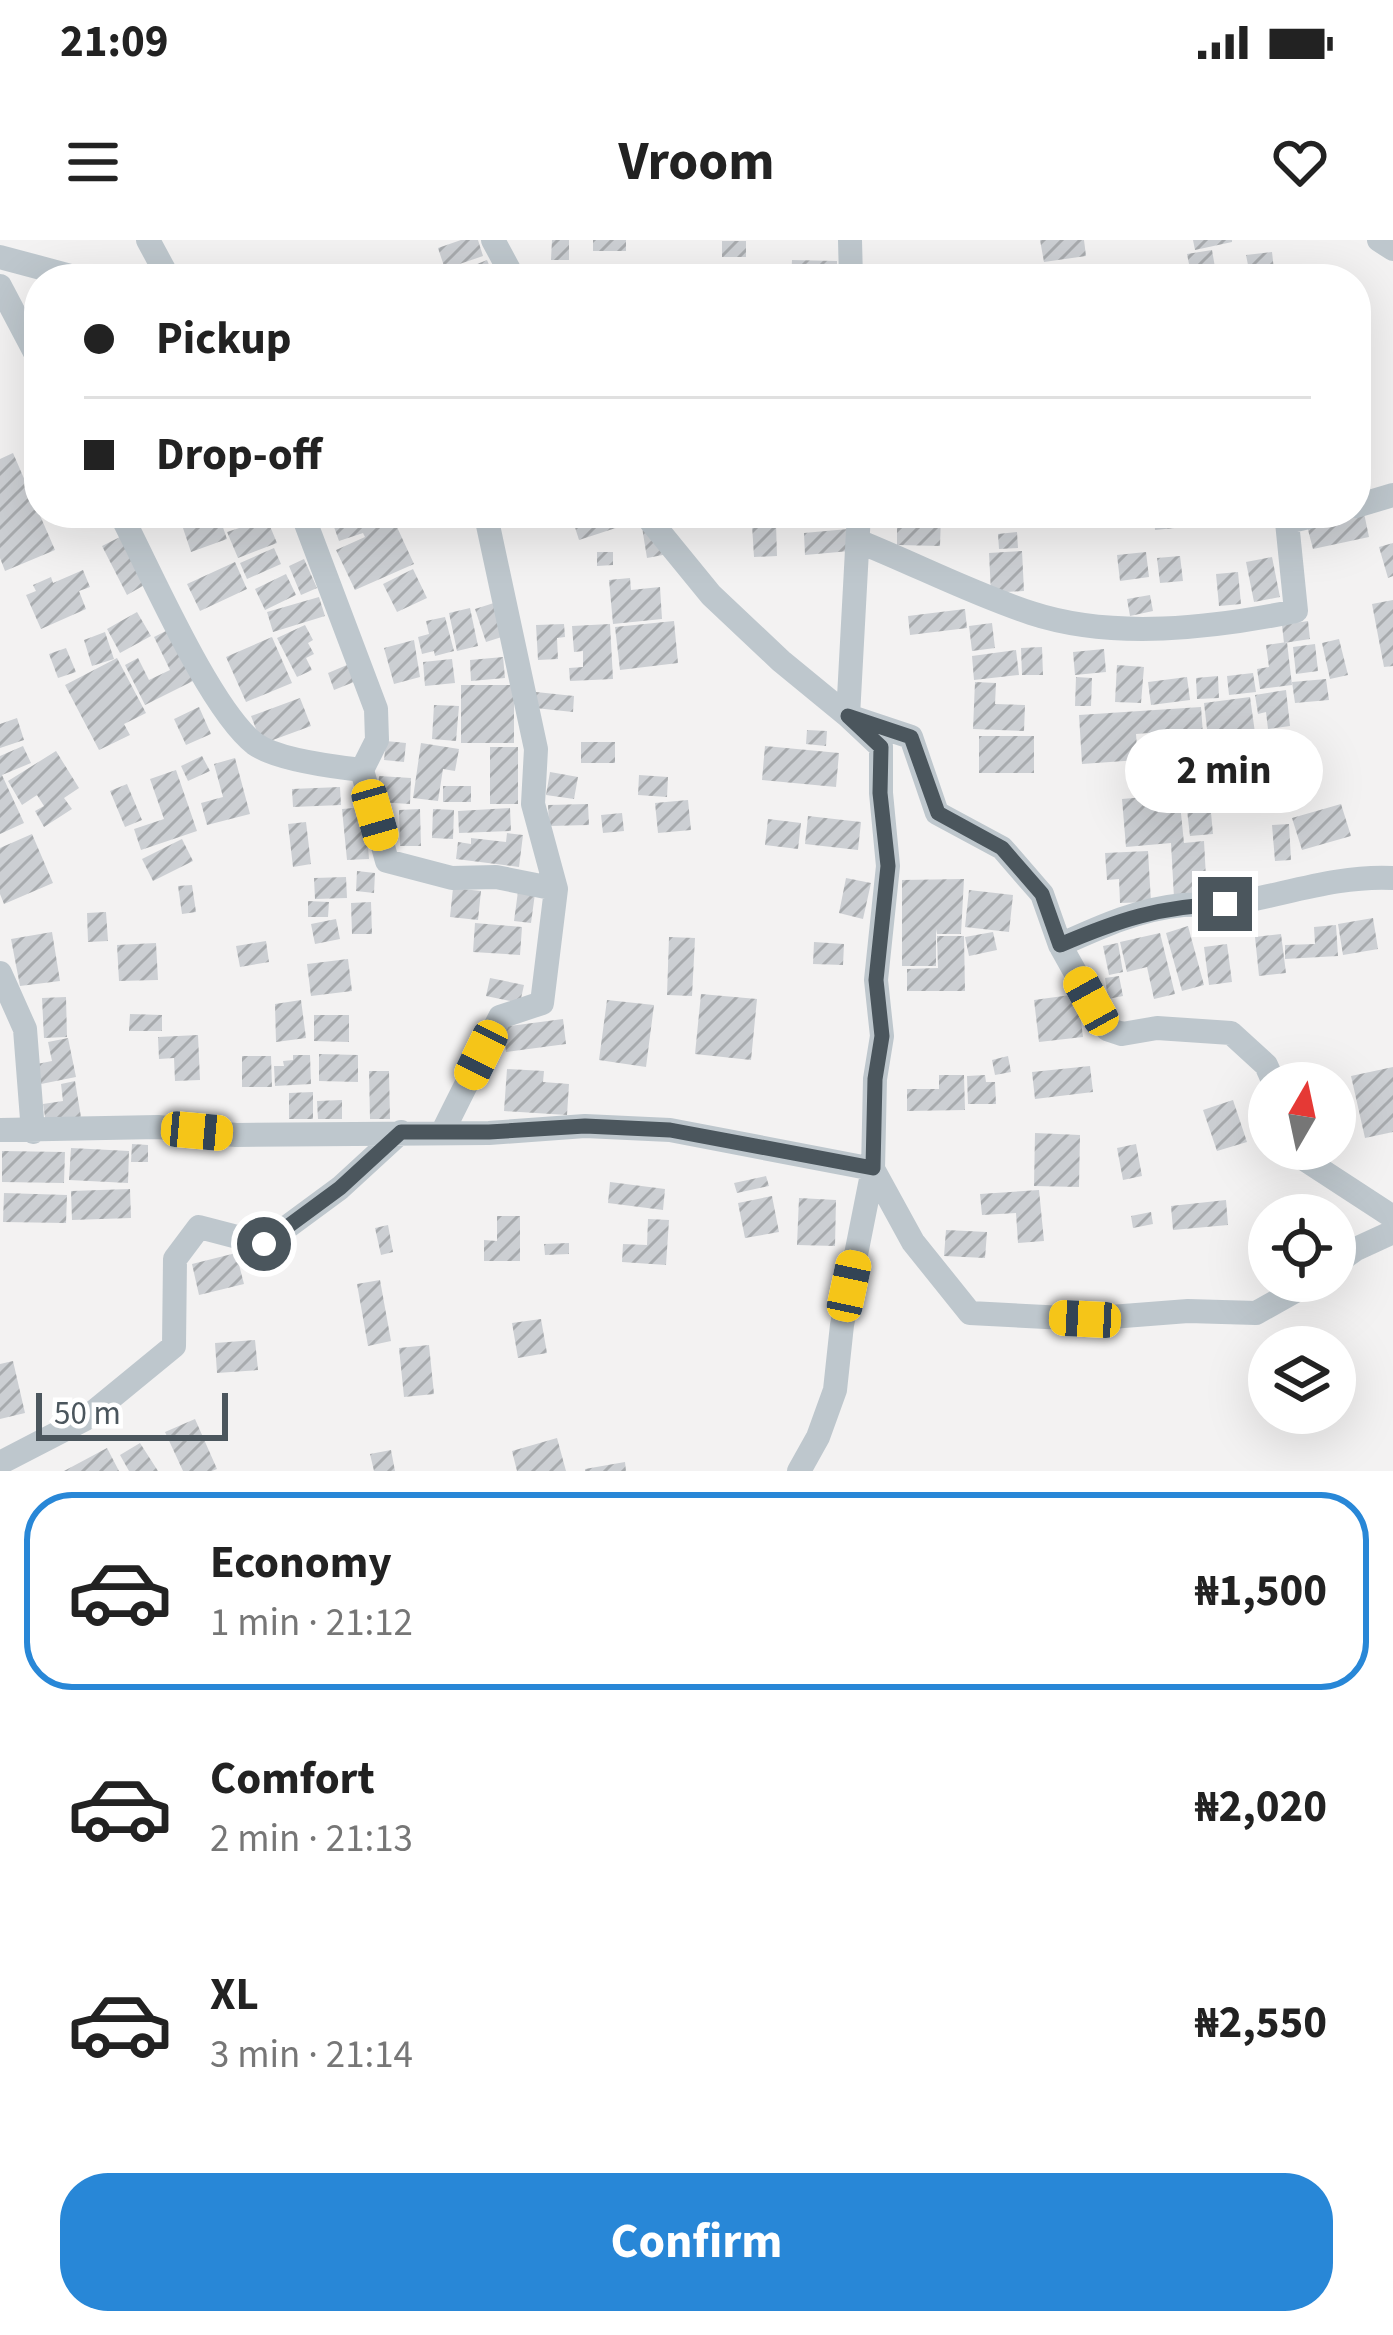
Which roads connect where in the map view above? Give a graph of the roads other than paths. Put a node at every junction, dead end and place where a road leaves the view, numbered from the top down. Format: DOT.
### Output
graph roads {
  1 [pos="1378,240"];
  2 [pos="1393,249"];
  3 [pos="0,286"];
  4 [pos="24,332"];
  5 [pos="128,528"];
  6 [pos="308,528"];
  7 [pos="489,528"];
  8 [pos="656,528"];
  9 [pos="860,528"];
  10 [pos="1288,528"];
  11 [pos="860,542"];
  12 [pos="848,716"];
  13 [pos="362,770"];
  14 [pos="1393,878"];
  15 [pos="556,889"];
  16 [pos="1060,945"];
  17 [pos="0,973"];
  18 [pos="1263,1062"];
  19 [pos="0,1130"];
  20 [pos="443,1131"];
  21 [pos="34,1132"];
  22 [pos="401,1132"];
  23 [pos="873,1168"];
  24 [pos="1321,1170"];
  25 [pos="1393,1217"];
  26 [pos="1393,1232"];
  27 [pos="1356,1249"];
  28 [pos="1276,1302"];
  29 [pos="0,1463"];
  30 [pos="800,1471"];
  1 -- 2 [label="street"];
  3 -- 4 [label="street"];
  5 -- 13 [label="street"];
  6 -- 13 [label="street"];
  7 -- 15 [label="street"];
  8 -- 12 [label="street"];
  9 -- 11 [label="street"];
  10 -- 11 [label="street"];
  11 -- 12 [label="street"];
  12 -- 16 [label="street"];
  12 -- 23 [label="street"];
  13 -- 15 [label="street"];
  14 -- 16 [label="street"];
  15 -- 20 [label="street"];
  16 -- 18 [label="street"];
  17 -- 21 [label="street"];
  19 -- 21 [label="street"];
  20 -- 22 [label="street"];
  20 -- 23 [label="street"];
  21 -- 22 [label="street"];
  22 -- 29 [label="street"];
  23 -- 28 [label="street"];
  23 -- 30 [label="street"];
  24 -- 25 [label="street"];
  26 -- 27 [label="street"];
}
